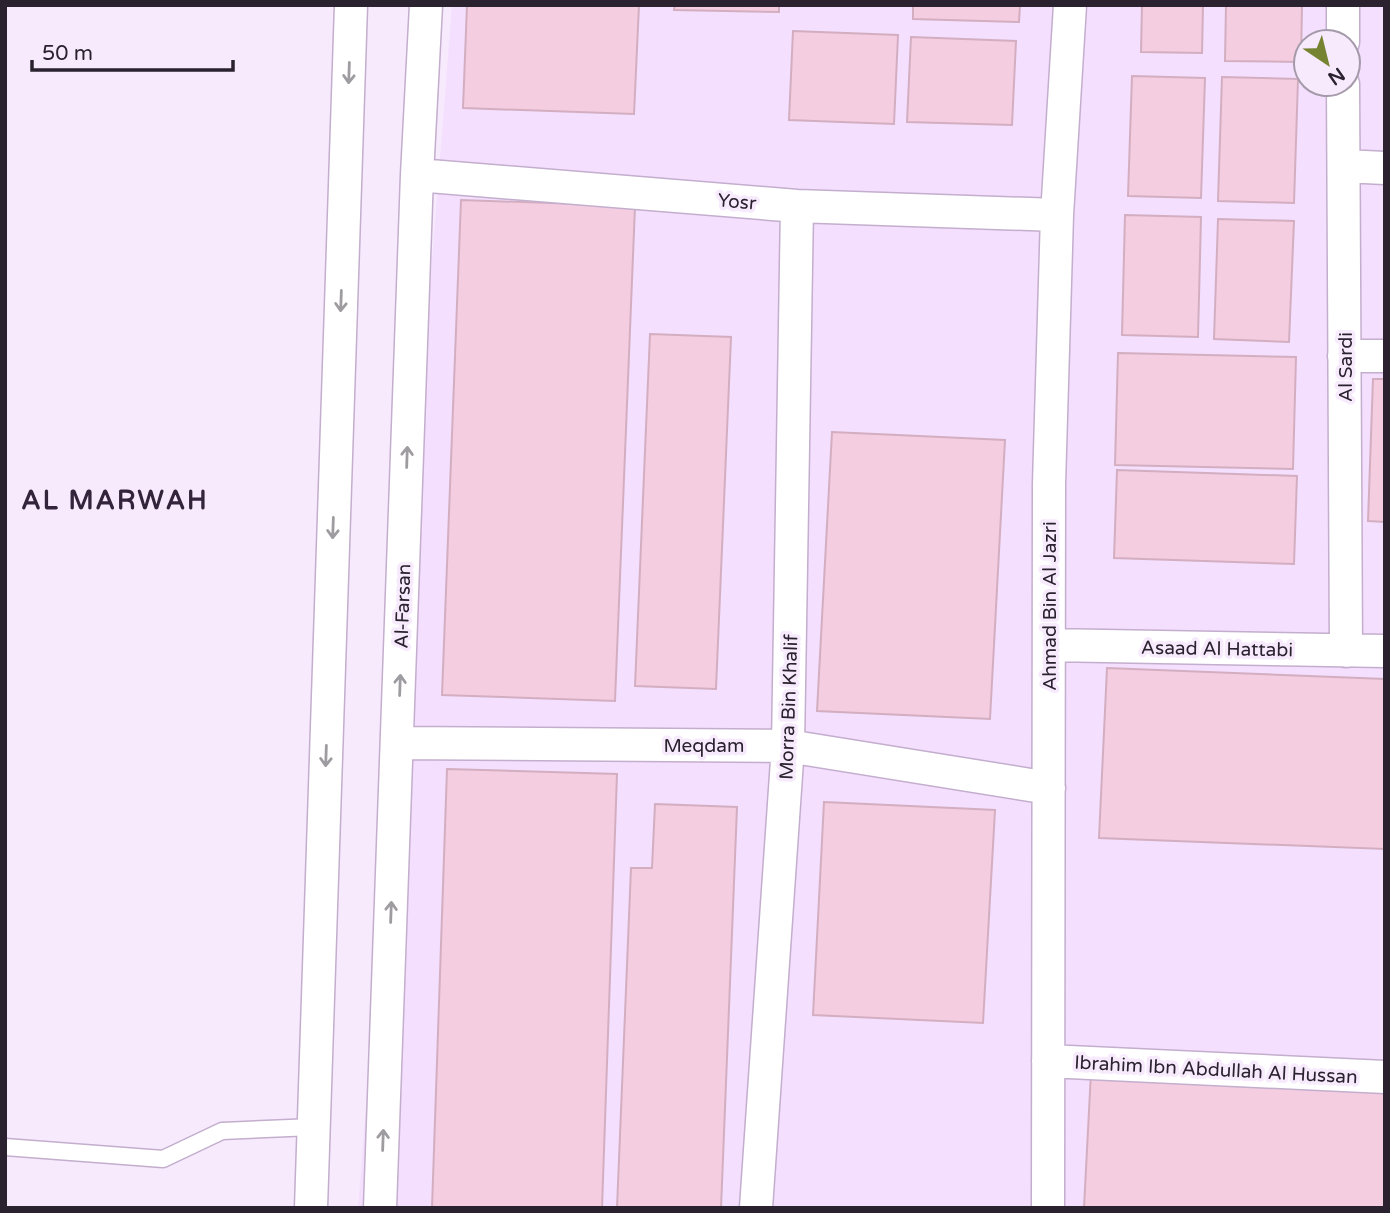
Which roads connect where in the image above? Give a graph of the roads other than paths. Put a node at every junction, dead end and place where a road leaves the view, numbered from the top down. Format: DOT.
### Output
graph roads {
  1 [pos="351,5"];
  2 [pos="426,5"];
  3 [pos="1070,5"];
  4 [pos="1343,5"];
  5 [pos="1343,28"];
  6 [pos="1343,98"];
  7 [pos="1343,166"];
  8 [pos="1385,168"];
  9 [pos="417,175"];
  10 [pos="797,206"];
  11 [pos="1057,215"];
  12 [pos="1345,356"];
  13 [pos="1385,356"];
  14 [pos="1049,645"];
  15 [pos="1346,651"];
  16 [pos="1385,651"];
  17 [pos="398,743"];
  18 [pos="788,746"];
  19 [pos="1049,788"];
  20 [pos="1048,1061"];
  21 [pos="1385,1077"];
  22 [pos="313,1127"];
  23 [pos="5,1147"];
  24 [pos="311,1208"];
  25 [pos="380,1208"];
  26 [pos="757,1208"];
  27 [pos="1048,1208"];
  1 -- 22 [label="street, one-way"];
  2 -- 9 [label="street, Al-Farsan"];
  3 -- 11 [label="street, Ahmad Bin Al Jazri"];
  4 -- 5 [label="street"];
  6 -- 7 [label="street, Al Sardi"];
  7 -- 8 [label="street"];
  7 -- 12 [label="street, Al Sardi"];
  9 -- 10 [label="street, Yosr"];
  17 -- 9 [label="street, Al-Farsan, one-way"];
  10 -- 11 [label="street, Yosr"];
  10 -- 18 [label="street, Morra Bin Khalif"];
  11 -- 14 [label="street, Ahmad Bin Al Jazri"];
  12 -- 13 [label="street"];
  12 -- 15 [label="street, Al Sardi"];
  14 -- 15 [label="street, Asaad Al Hattabi"];
  14 -- 19 [label="street, Ahmad Bin Al Jazri"];
  15 -- 16 [label="street, Asaad Al Hattabi"];
  17 -- 18 [label="street, Meqdam"];
  25 -- 17 [label="street, Al-Farsan, one-way"];
  18 -- 19 [label="street, Meqdam"];
  18 -- 26 [label="street, Morra Bin Khalif"];
  19 -- 20 [label="street, Ahmad Bin Al Jazri"];
  20 -- 21 [label="street, Ibrahim Ibn Abdullah Al Hussan"];
  20 -- 27 [label="street, Ahmad Bin Al Jazri"];
  22 -- 23 [label="lane"];
  22 -- 24 [label="street"];
}
